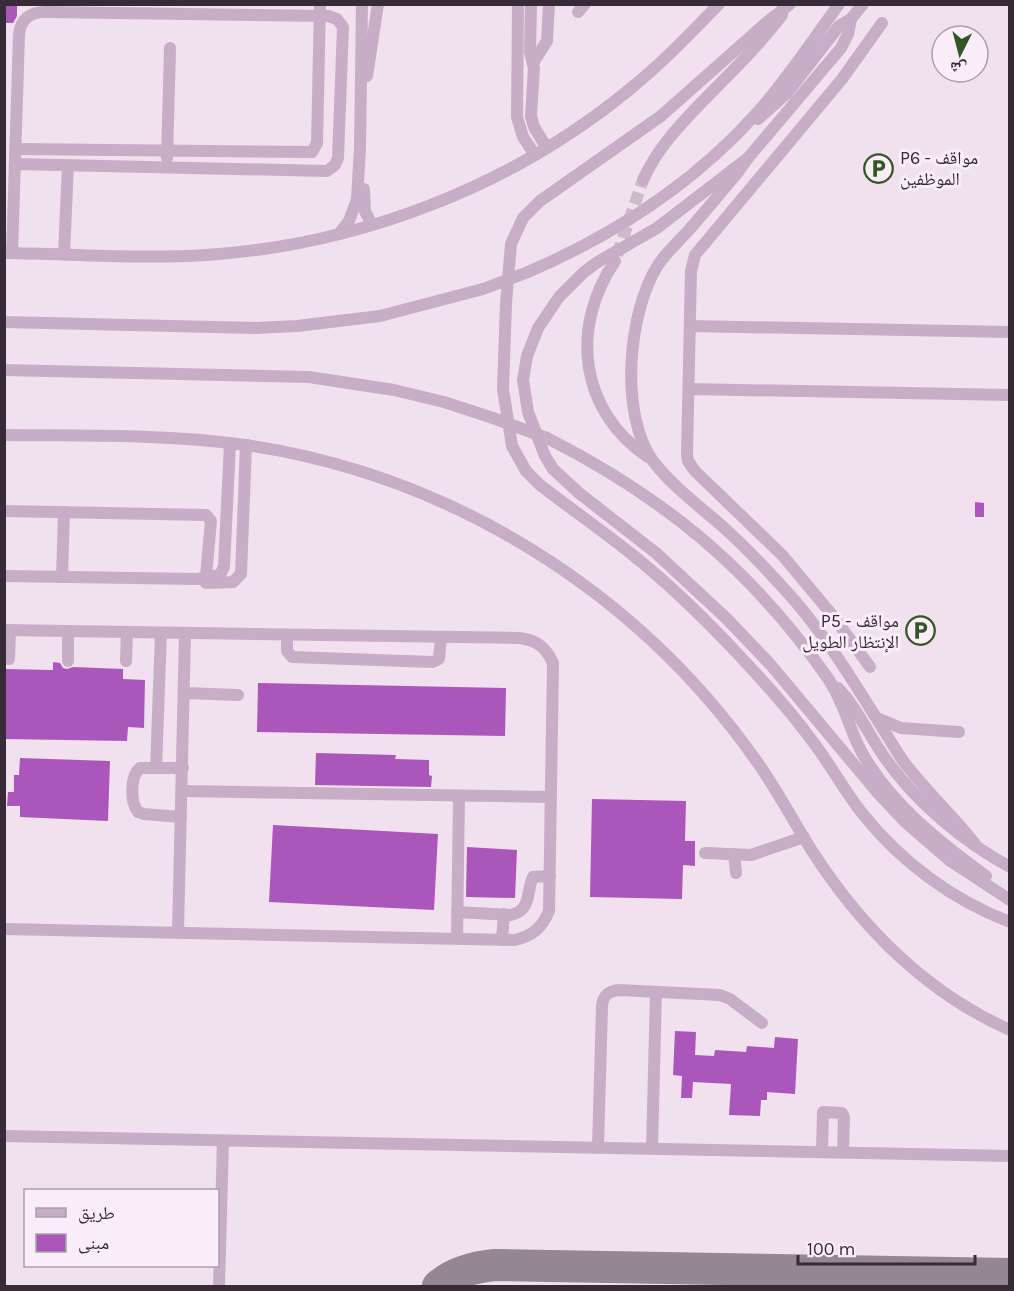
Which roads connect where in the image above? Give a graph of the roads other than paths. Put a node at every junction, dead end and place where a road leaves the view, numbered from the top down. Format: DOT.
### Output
graph roads {
  1 [pos="362,4"];
  2 [pos="378,4"];
  3 [pos="518,4"];
  4 [pos="531,4"];
  5 [pos="549,4"];
  6 [pos="718,4"];
  7 [pos="790,4"];
  8 [pos="839,4"];
  9 [pos="863,4"];
  10 [pos="51,8"];
  11 [pos="319,10"];
  12 [pos="851,19"];
  13 [pos="882,24"];
  14 [pos="170,48"];
  15 [pos="533,63"];
  16 [pos="742,129"];
  17 [pos="547,148"];
  18 [pos="16,149"];
  19 [pos="168,151"];
  20 [pos="535,155"];
  21 [pos="748,158"];
  22 [pos="16,164"];
  23 [pos="68,165"];
  24 [pos="167,168"];
  25 [pos="643,180"];
  26 [pos="372,225"];
  27 [pos="339,234"];
  28 [pos="8,253"];
  29 [pos="64,254"];
  30 [pos="615,261"];
  31 [pos="4,322"];
  32 [pos="690,326"];
  33 [pos="1010,332"];
  34 [pos="4,370"];
  35 [pos="689,389"];
  36 [pos="1010,395"];
  37 [pos="4,435"];
  38 [pos="230,443"];
  39 [pos="246,445"];
  40 [pos="653,460"];
  41 [pos="4,511"];
  42 [pos="64,512"];
  43 [pos="4,576"];
  44 [pos="62,577"];
  45 [pos="202,577"];
  46 [pos="7,630"];
  47 [pos="68,631"];
  48 [pos="127,632"];
  49 [pos="161,633"];
  50 [pos="185,633"];
  51 [pos="287,635"];
  52 [pos="441,637"];
  53 [pos="9,659"];
  54 [pos="68,661"];
  55 [pos="126,661"];
  56 [pos="870,667"];
  57 [pos="829,679"];
  58 [pos="184,693"];
  59 [pos="238,695"];
  60 [pos="877,718"];
  61 [pos="959,732"];
  62 [pos="156,768"];
  63 [pos="183,768"];
  64 [pos="183,791"];
  65 [pos="459,796"];
  66 [pos="551,797"];
  67 [pos="181,817"];
  68 [pos="804,837"];
  69 [pos="975,844"];
  70 [pos="705,853"];
  71 [pos="734,854"];
  72 [pos="1010,867"];
  73 [pos="736,873"];
  74 [pos="550,876"];
  75 [pos="1010,891"];
  76 [pos="1010,900"];
  77 [pos="457,912"];
  78 [pos="504,914"];
  79 [pos="1010,922"];
  80 [pos="4,929"];
  81 [pos="178,932"];
  82 [pos="457,938"];
  83 [pos="502,940"];
  84 [pos="656,992"];
  85 [pos="762,1023"];
  86 [pos="1010,1030"];
  87 [pos="4,1136"];
  88 [pos="222,1141"];
  89 [pos="598,1147"];
  90 [pos="652,1148"];
  91 [pos="822,1152"];
  92 [pos="843,1152"];
  93 [pos="1010,1156"];
  94 [pos="219,1287"];
  1 -- 27 [label="street"];
  2 -- 26 [label="street"];
  3 -- 20 [label="street"];
  4 -- 15 [label="street"];
  5 -- 15 [label="street"];
  6 -- 17 [label="street"];
  7 -- 25 [label="street"];
  7 -- 79 [label="street"];
  8 -- 16 [label="street"];
  9 -- 12 [label="street"];
  10 -- 11 [label="street"];
  10 -- 18 [label="street"];
  11 -- 19 [label="street"];
  11 -- 24 [label="street"];
  12 -- 16 [label="street"];
  12 -- 21 [label="street"];
  13 -- 32 [label="street"];
  14 -- 19 [label="street"];
  15 -- 17 [label="street"];
  16 -- 31 [label="street, bridge"];
  17 -- 20 [label="street"];
  18 -- 19 [label="street"];
  18 -- 22 [label="street"];
  19 -- 24 [label="street"];
  20 -- 26 [label="street"];
  21 -- 40 [label="street"];
  21 -- 76 [label="street"];
  22 -- 23 [label="street"];
  22 -- 28 [label="street"];
  23 -- 24 [label="street"];
  23 -- 29 [label="street"];
  26 -- 27 [label="street"];
  27 -- 29 [label="street"];
  28 -- 29 [label="street"];
  30 -- 40 [label="street"];
  32 -- 33 [label="street"];
  32 -- 35 [label="street"];
  34 -- 57 [label="street, bridge"];
  35 -- 36 [label="street"];
  35 -- 56 [label="street"];
  37 -- 38 [label="street"];
  38 -- 39 [label="street"];
  38 -- 45 [label="street"];
  39 -- 45 [label="street"];
  39 -- 68 [label="street"];
  40 -- 60 [label="street"];
  41 -- 42 [label="street"];
  42 -- 44 [label="street"];
  42 -- 45 [label="street"];
  43 -- 44 [label="street"];
  44 -- 45 [label="street"];
  46 -- 47 [label="street"];
  46 -- 53 [label="street"];
  47 -- 48 [label="street"];
  47 -- 54 [label="street"];
  48 -- 49 [label="street"];
  48 -- 55 [label="street"];
  49 -- 50 [label="street"];
  49 -- 62 [label="street"];
  50 -- 51 [label="street"];
  50 -- 58 [label="street"];
  51 -- 52 [label="street"];
  51 -- 52 [label="street"];
  52 -- 66 [label="street"];
  57 -- 69 [label="street"];
  57 -- 75 [label="street"];
  58 -- 59 [label="street"];
  58 -- 63 [label="street"];
  60 -- 61 [label="street"];
  60 -- 69 [label="street"];
  62 -- 63 [label="street"];
  62 -- 67 [label="street"];
  63 -- 64 [label="street"];
  64 -- 65 [label="street"];
  64 -- 67 [label="street"];
  65 -- 66 [label="street"];
  65 -- 77 [label="street"];
  66 -- 74 [label="street"];
  67 -- 81 [label="street"];
  68 -- 71 [label="street"];
  68 -- 86 [label="street"];
  69 -- 72 [label="street"];
  70 -- 71 [label="street"];
  71 -- 73 [label="street"];
  74 -- 78 [label="street"];
  74 -- 83 [label="street"];
  77 -- 78 [label="street"];
  77 -- 82 [label="street"];
  78 -- 83 [label="street"];
  80 -- 81 [label="street"];
  81 -- 82 [label="street"];
  82 -- 83 [label="street"];
  84 -- 85 [label="street"];
  84 -- 89 [label="street"];
  84 -- 90 [label="street"];
  87 -- 88 [label="street"];
  88 -- 89 [label="street"];
  88 -- 94 [label="street"];
  89 -- 90 [label="street"];
  90 -- 91 [label="street"];
  91 -- 92 [label="street"];
  91 -- 92 [label="street"];
  92 -- 93 [label="street"];
}
